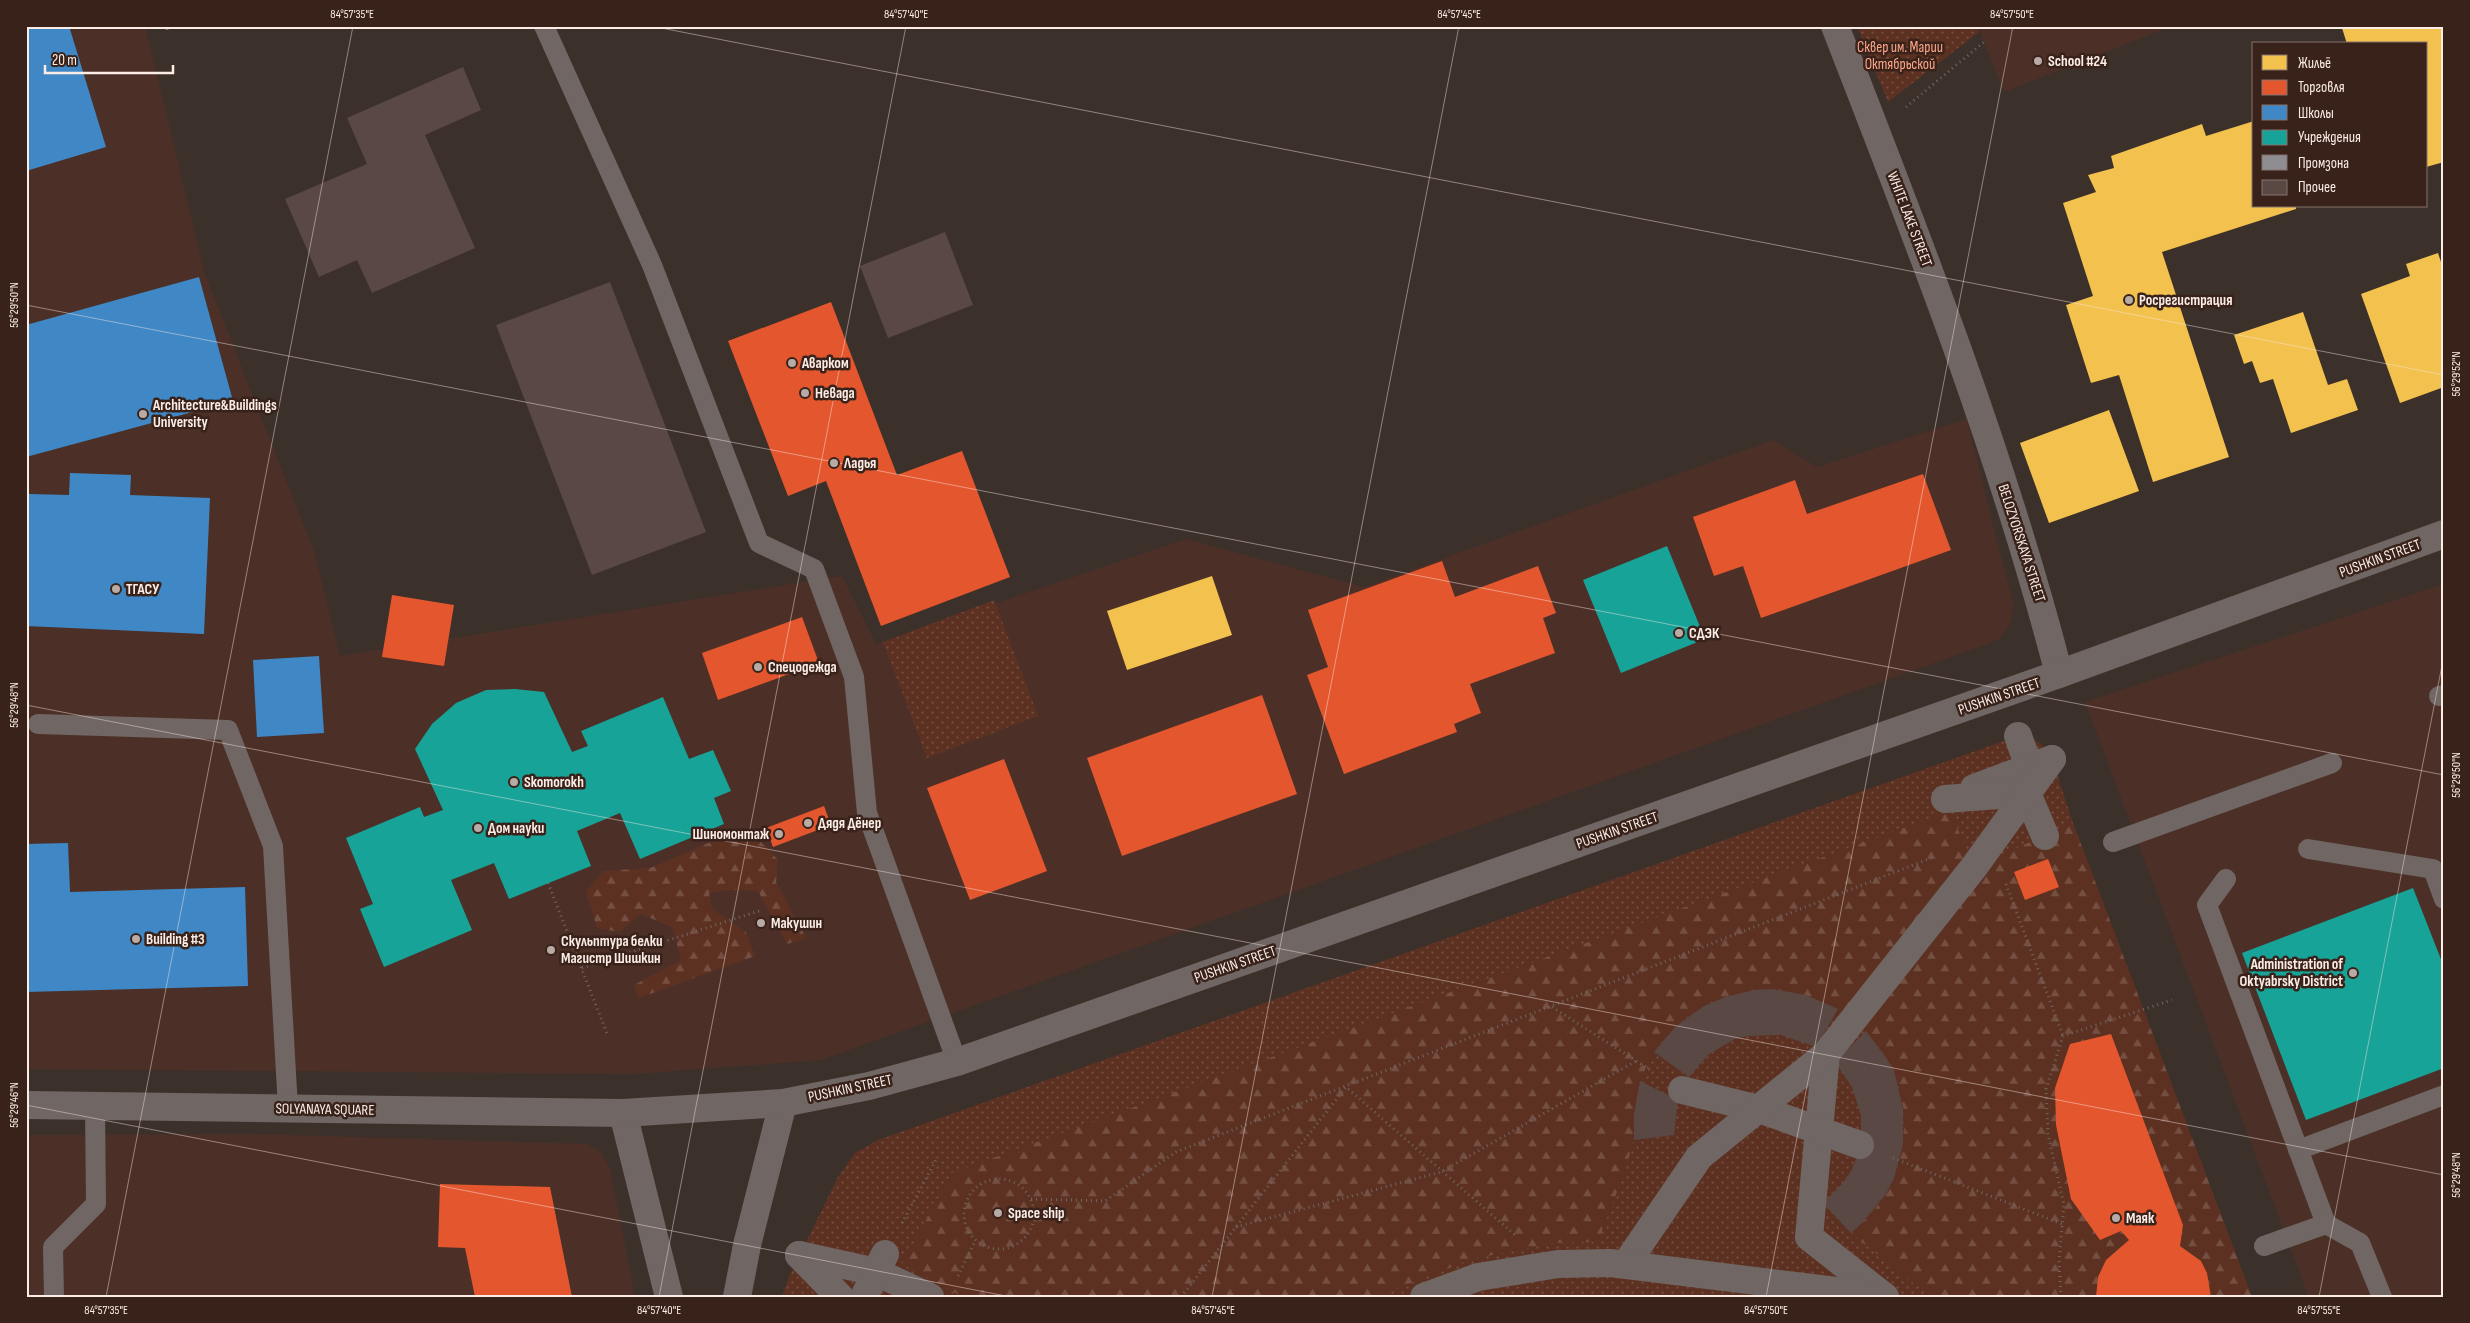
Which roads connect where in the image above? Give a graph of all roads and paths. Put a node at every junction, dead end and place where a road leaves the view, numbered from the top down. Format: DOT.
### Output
graph roads {
  1 [pos="544,26"];
  2 [pos="1835,26"];
  3 [pos="1984,42"];
  4 [pos="1900,112"];
  5 [pos="1981,414"];
  6 [pos="2444,534"];
  7 [pos="2059,674"];
  8 [pos="38,724"];
  9 [pos="2018,736"];
  10 [pos="2332,763"];
  11 [pos="2028,780"];
  12 [pos="2045,836"];
  13 [pos="2113,842"];
  14 [pos="2308,849"];
  15 [pos="1982,850"];
  16 [pos="1931,858"];
  17 [pos="2226,879"];
  18 [pos="548,883"];
  19 [pos="2444,899"];
  20 [pos="759,911"];
  21 [pos="582,968"];
  22 [pos="2172,1000"];
  23 [pos="1551,1007"];
  24 [pos="608,1036"];
  25 [pos="2063,1036"];
  26 [pos="1826,1054"];
  27 [pos="1636,1061"];
  28 [pos="957,1062"];
  29 [pos="1346,1087"];
  30 [pos="1682,1090"];
  31 [pos="2444,1095"];
  32 [pos="783,1103"];
  33 [pos="26,1105"];
  34 [pos="95,1106"];
  35 [pos="288,1108"];
  36 [pos="1759,1109"];
  37 [pos="623,1113"];
  38 [pos="1820,1131"];
  39 [pos="1860,1145"];
  40 [pos="2298,1150"];
  41 [pos="936,1160"];
  42 [pos="1441,1172"];
  43 [pos="1030,1199"];
  44 [pos="2062,1224"];
  45 [pos="2326,1224"];
  46 [pos="1235,1227"];
  47 [pos="975,1241"];
  48 [pos="2264,1246"];
  49 [pos="1540,1257"];
  50 [pos="881,1263"];
  51 [pos="1626,1264"];
  52 [pos="943,1295"];
  53 [pos="54,1297"];
  54 [pos="669,1297"];
  55 [pos="737,1297"];
  56 [pos="840,1297"];
  57 [pos="864,1297"];
  58 [pos="1181,1297"];
  59 [pos="1424,1297"];
  60 [pos="1885,1297"];
  61 [pos="2061,1297"];
  62 [pos="2382,1297"];
  1 -- 28 [label="lane"];
  2 -- 5 [label="street, WHITE LAKE STREET"];
  3 -- 4 [label="path"];
  5 -- 7 [label="street, BELOZYORSKAYA STREET"];
  6 -- 7 [label="street, PUSHKIN STREET"];
  7 -- 28 [label="street, PUSHKIN STREET"];
  8 -- 35 [label="lane"];
  9 -- 11 [label="street"];
  10 -- 13 [label="lane"];
  11 -- 12 [label="street"];
  11 -- 15 [label="street"];
  14 -- 19 [label="lane"];
  15 -- 25 [label="path"];
  15 -- 26 [label="street"];
  16 -- 23 [label="path"];
  17 -- 40 [label="lane"];
  18 -- 21 [label="path"];
  20 -- 21 [label="path"];
  21 -- 24 [label="path"];
  22 -- 25 [label="path"];
  23 -- 27 [label="path"];
  23 -- 29 [label="path"];
  25 -- 44 [label="path"];
  26 -- 36 [label="street"];
  26 -- 38 [label="street"];
  27 -- 30 [label="path"];
  27 -- 42 [label="path"];
  28 -- 32 [label="street, PUSHKIN STREET"];
  29 -- 42 [label="path"];
  29 -- 43 [label="path"];
  29 -- 46 [label="path"];
  30 -- 36 [label="street"];
  31 -- 40 [label="lane"];
  32 -- 37 [label="street, PUSHKIN STREET"];
  32 -- 55 [label="street"];
  33 -- 34 [label="street, SOLYANAYA SQUARE"];
  34 -- 35 [label="street, SOLYANAYA SQUARE"];
  34 -- 53 [label="lane"];
  35 -- 37 [label="street, SOLYANAYA SQUARE"];
  36 -- 38 [label="street"];
  36 -- 51 [label="street"];
  37 -- 54 [label="street"];
  38 -- 39 [label="street"];
  38 -- 60 [label="street"];
  39 -- 44 [label="path"];
  40 -- 45 [label="lane"];
  41 -- 50 [label="path"];
  42 -- 46 [label="path"];
  42 -- 49 [label="path"];
  43 -- 47 [label="path"];
  43 -- 47 [label="path"];
  44 -- 61 [label="path"];
  45 -- 48 [label="lane"];
  45 -- 62 [label="lane"];
  46 -- 58 [label="path"];
  47 -- 52 [label="path"];
  49 -- 51 [label="street"];
  49 -- 59 [label="street"];
  50 -- 52 [label="street"];
  50 -- 56 [label="street"];
  50 -- 57 [label="street"];
  51 -- 60 [label="street"];
}
